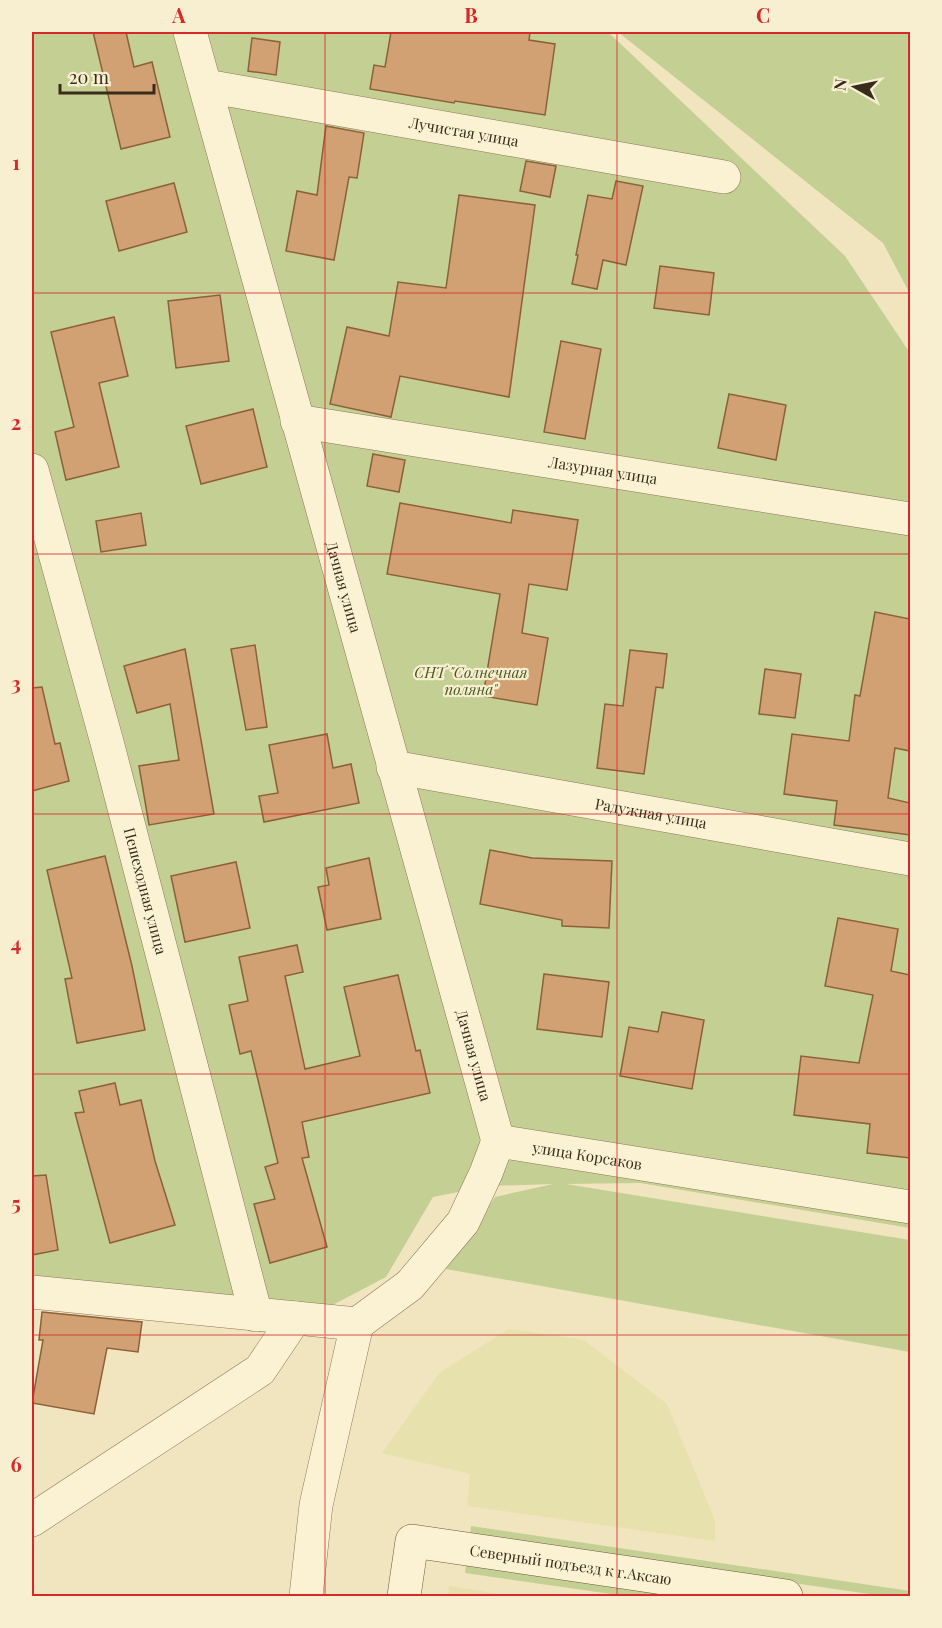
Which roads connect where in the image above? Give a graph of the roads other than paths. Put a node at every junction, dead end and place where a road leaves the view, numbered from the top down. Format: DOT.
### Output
graph roads {
  1 [pos="190,32"];
  2 [pos="206,86"];
  3 [pos="724,177"];
  4 [pos="297,421"];
  5 [pos="32,470"];
  6 [pos="910,519"];
  7 [pos="393,767"];
  8 [pos="910,859"];
  9 [pos="498,1141"];
  10 [pos="910,1207"];
  11 [pos="32,1292"];
  12 [pos="256,1315"];
  13 [pos="295,1318"];
  14 [pos="357,1324"];
  15 [pos="32,1520"];
  16 [pos="306,1596"];
  17 [pos="404,1596"];
  18 [pos="786,1596"];
  1 -- 2 [label="street, Дачная улица"];
  2 -- 3 [label="street, Лучистая улица"];
  2 -- 4 [label="street, Дачная улица"];
  4 -- 6 [label="street, Лазурная улица"];
  4 -- 7 [label="street, Дачная улица"];
  5 -- 12 [label="street, Пешеходная улица"];
  7 -- 8 [label="street, Радужная улица"];
  7 -- 9 [label="street, Дачная улица"];
  9 -- 10 [label="street, улица Корсаков"];
  9 -- 14 [label="street"];
  11 -- 12 [label="street"];
  12 -- 13 [label="street"];
  13 -- 14 [label="street"];
  13 -- 15 [label="street"];
  14 -- 16 [label="street"];
  17 -- 18 [label="street, Северный подъезд к г.Аксаю"];
}
